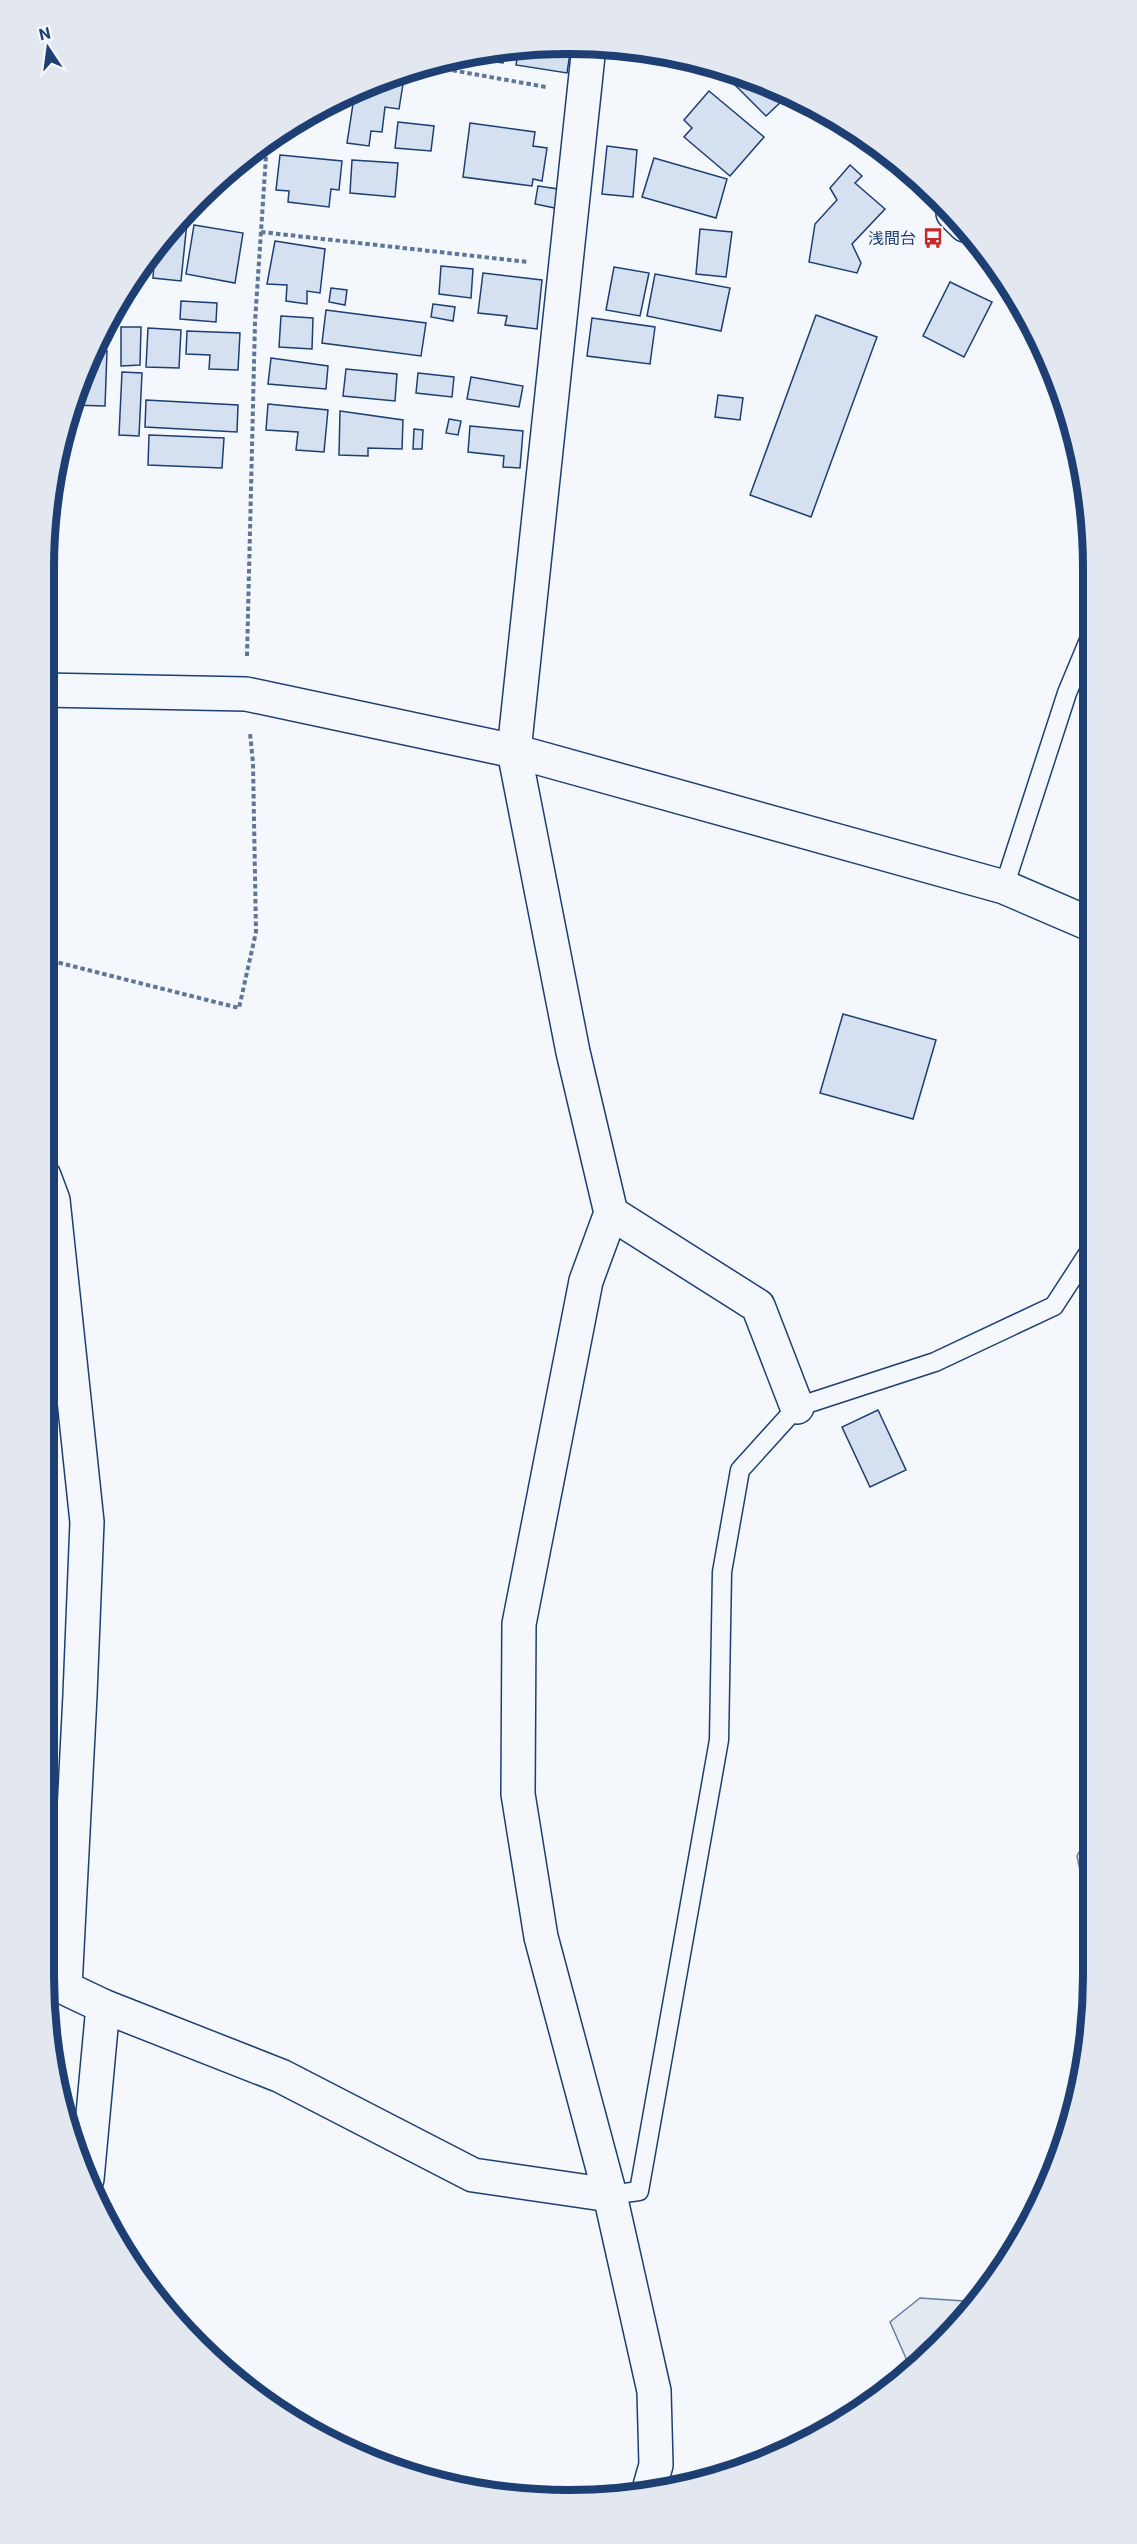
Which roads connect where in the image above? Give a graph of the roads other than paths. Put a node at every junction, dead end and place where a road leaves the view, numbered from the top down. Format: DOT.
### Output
graph roads {
  1 [pos="588,55"];
  2 [pos="1083,654"];
  3 [pos="54,690"];
  4 [pos="514,751"];
  5 [pos="1004,887"];
  6 [pos="1083,921"];
  7 [pos="611,1213"];
  8 [pos="54,1218"];
  9 [pos="1083,1261"];
  10 [pos="797,1407"];
  11 [pos="56,1991"];
  12 [pos="103,2006"];
  13 [pos="89,2161"];
  14 [pos="610,2195"];
  15 [pos="651,2483"];
  1 -- 4 [label="street"];
  2 -- 5 [label="lane"];
  3 -- 4 [label="street"];
  4 -- 5 [label="street"];
  4 -- 7 [label="street"];
  5 -- 6 [label="street"];
  7 -- 10 [label="street"];
  7 -- 14 [label="street"];
  8 -- 11 [label="street"];
  9 -- 10 [label="lane"];
  10 -- 14 [label="lane"];
  11 -- 12 [label="street"];
  12 -- 13 [label="street"];
  12 -- 14 [label="street"];
  14 -- 15 [label="street"];
}
